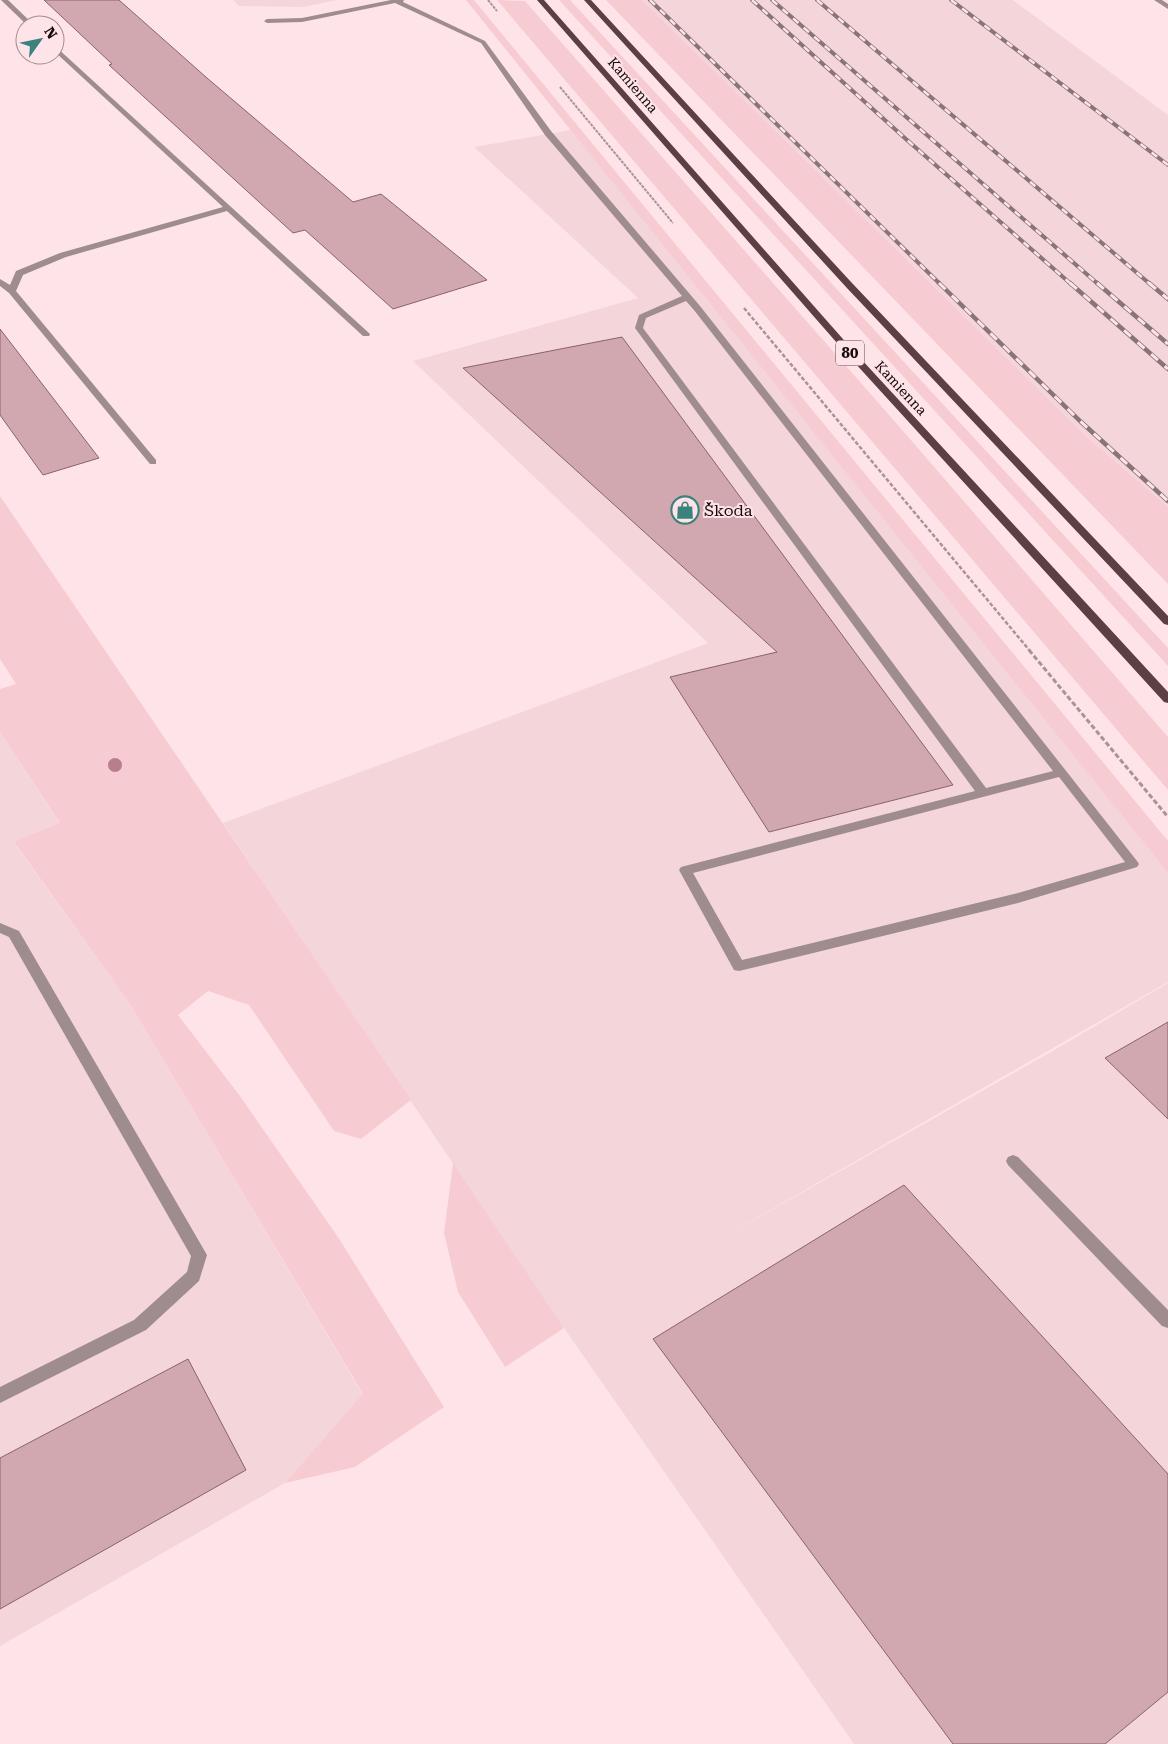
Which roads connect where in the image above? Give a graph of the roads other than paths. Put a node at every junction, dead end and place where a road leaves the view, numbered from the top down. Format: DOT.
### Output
graph roads {
  1 [pos="4,0"];
  2 [pos="397,0"];
  3 [pos="540,0"];
  4 [pos="586,0"];
  5 [pos="1157,0"];
  6 [pos="1168,7"];
  7 [pos="20,15"];
  8 [pos="267,21"];
  9 [pos="65,57"];
  10 [pos="229,208"];
  11 [pos="0,282"];
  12 [pos="12,292"];
  13 [pos="688,297"];
  14 [pos="366,334"];
  15 [pos="153,462"];
  16 [pos="1168,622"];
  17 [pos="1168,699"];
  18 [pos="1060,772"];
  19 [pos="983,793"];
  20 [pos="0,928"];
  21 [pos="1013,1162"];
  22 [pos="1168,1321"];
  23 [pos="0,1395"];
  1 -- 7 [label="street"];
  2 -- 8 [label="street"];
  2 -- 13 [label="street"];
  3 -- 17 [label="main road, Kamienna / 80"];
  4 -- 16 [label="main road, Kamienna"];
  5 -- 6 [label="street"];
  9 -- 10 [label="street"];
  10 -- 12 [label="street"];
  10 -- 14 [label="street"];
  11 -- 12 [label="street"];
  12 -- 15 [label="street"];
  13 -- 18 [label="street"];
  13 -- 19 [label="street"];
  18 -- 19 [label="street"];
  18 -- 19 [label="street"];
  20 -- 23 [label="street"];
  21 -- 22 [label="street"];
}
